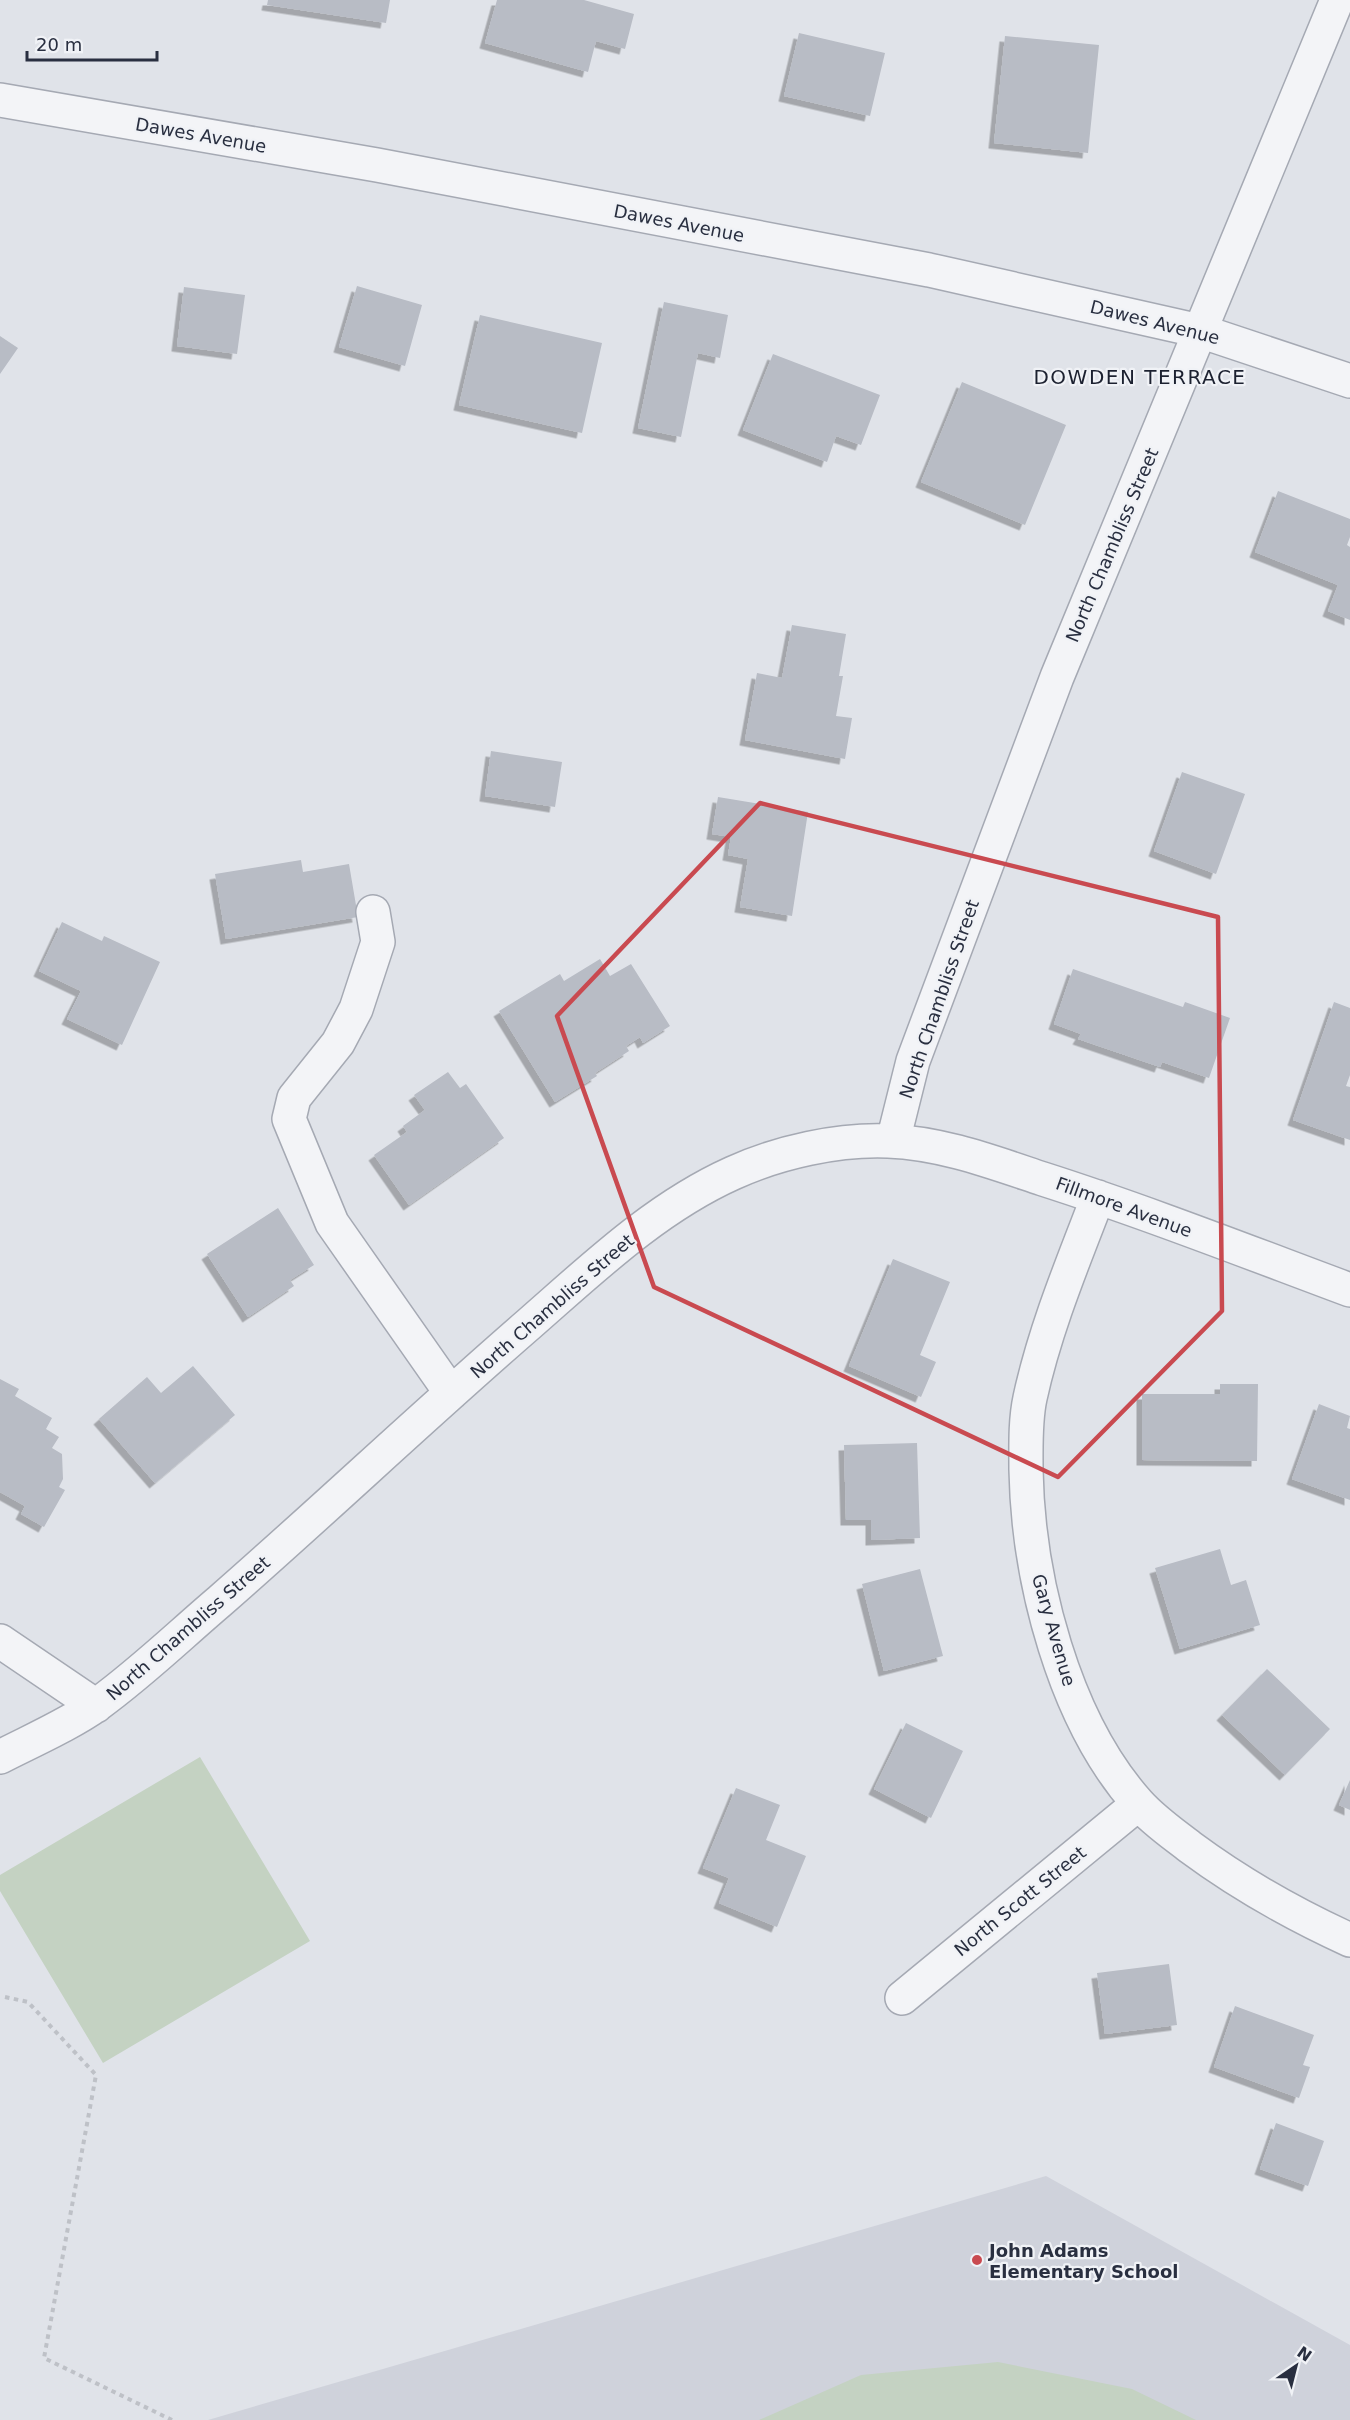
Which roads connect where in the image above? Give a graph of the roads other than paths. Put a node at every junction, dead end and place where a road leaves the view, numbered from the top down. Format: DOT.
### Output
graph roads {
  1 [pos="1337,0"];
  2 [pos="0,100"];
  3 [pos="1200,331"];
  4 [pos="1350,381"];
  5 [pos="373,912"];
  6 [pos="892,1141"];
  7 [pos="1098,1197"];
  8 [pos="1350,1290"];
  9 [pos="451,1393"];
  10 [pos="0,1641"];
  11 [pos="96,1706"];
  12 [pos="0,1757"];
  13 [pos="1138,1804"];
  14 [pos="1350,1940"];
  15 [pos="902,1998"];
  1 -- 3 [label="street, North Chambliss Street"];
  2 -- 3 [label="street, Dawes Avenue"];
  3 -- 4 [label="street, Dawes Avenue"];
  3 -- 6 [label="street, North Chambliss Street"];
  5 -- 9 [label="street"];
  6 -- 7 [label="street, Fillmore Avenue"];
  6 -- 9 [label="street, North Chambliss Street"];
  7 -- 8 [label="street, Fillmore Avenue"];
  7 -- 13 [label="street, Gary Avenue"];
  9 -- 11 [label="street, North Chambliss Street"];
  10 -- 11 [label="street"];
  11 -- 12 [label="street, North Chambliss Street"];
  13 -- 14 [label="street, Gary Avenue"];
  13 -- 15 [label="street, North Scott Street"];
}
